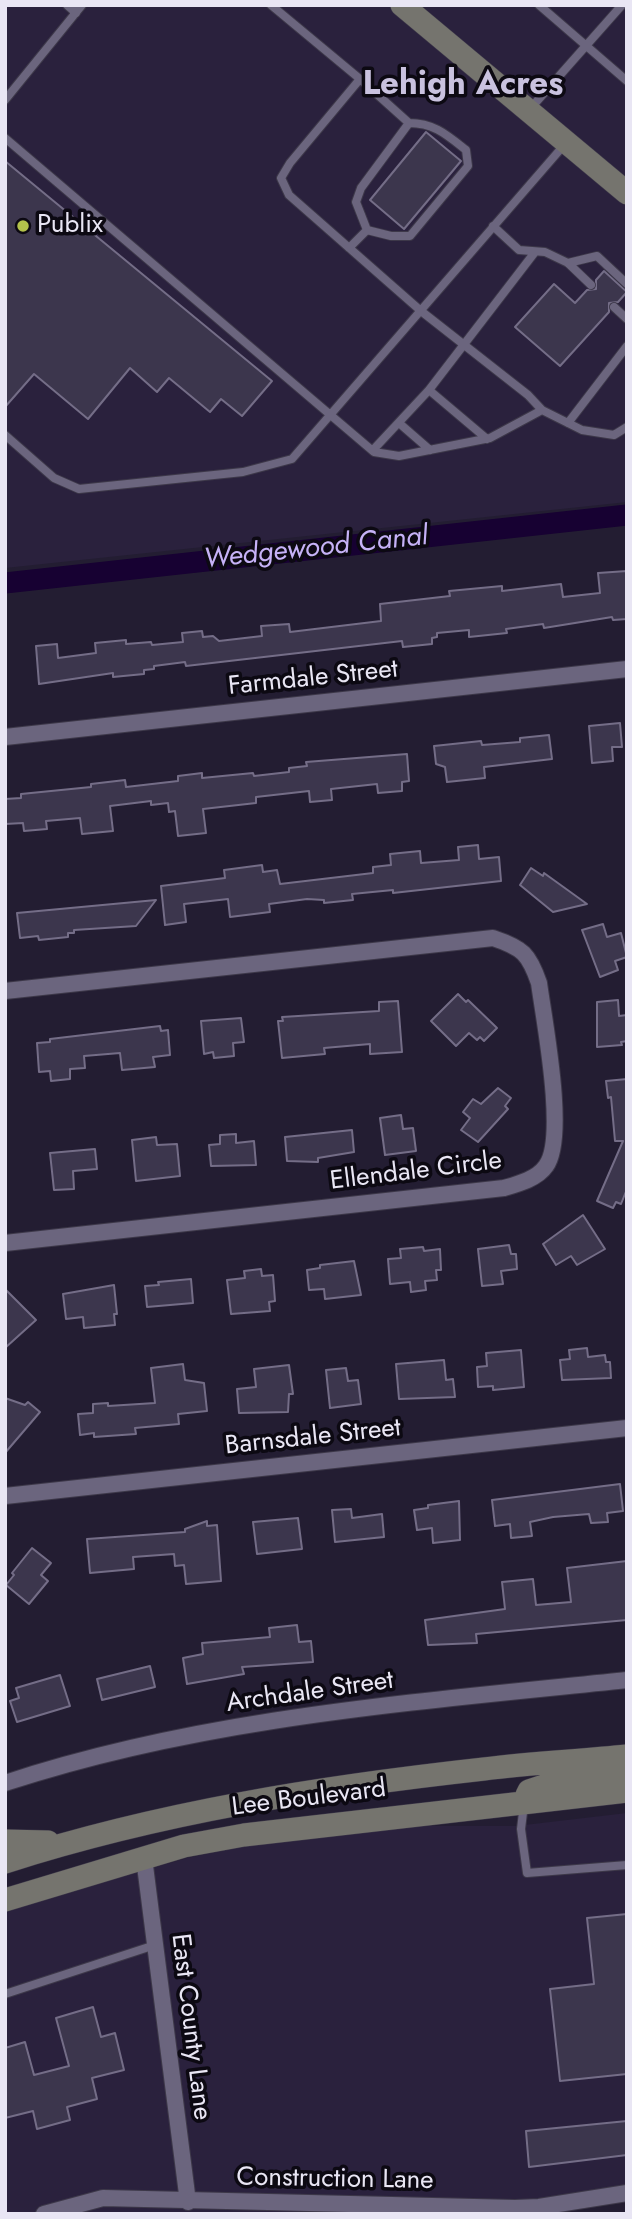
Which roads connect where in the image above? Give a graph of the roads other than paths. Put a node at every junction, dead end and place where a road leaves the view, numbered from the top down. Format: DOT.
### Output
graph roads {
  1 [pos="67,5"];
  2 [pos="271,5"];
  3 [pos="402,5"];
  4 [pos="539,5"];
  5 [pos="622,5"];
  6 [pos="79,9"];
  7 [pos="586,46"];
  8 [pos="360,79"];
  9 [pos="627,81"];
  10 [pos="5,100"];
  11 [pos="528,111"];
  12 [pos="409,123"];
  13 [pos="5,138"];
  14 [pos="566,143"];
  15 [pos="627,194"];
  16 [pos="494,226"];
  17 [pos="367,230"];
  18 [pos="349,248"];
  19 [pos="534,252"];
  20 [pos="568,263"];
  21 [pos="627,284"];
  22 [pos="591,285"];
  23 [pos="614,307"];
  24 [pos="421,311"];
  25 [pos="626,315"];
  26 [pos="464,344"];
  27 [pos="627,346"];
  28 [pos="429,390"];
  29 [pos="542,410"];
  30 [pos="332,413"];
  31 [pos="399,423"];
  32 [pos="568,423"];
  33 [pos="627,427"];
  34 [pos="5,435"];
  35 [pos="487,439"];
  36 [pos="373,450"];
  37 [pos="430,450"];
  38 [pos="627,669"];
  39 [pos="5,737"];
  40 [pos="5,991"];
  41 [pos="5,1244"];
  42 [pos="627,1428"];
  43 [pos="5,1496"];
  44 [pos="627,1680"];
  45 [pos="627,1756"];
  46 [pos="627,1772"];
  47 [pos="5,1783"];
  48 [pos="627,1791"];
  49 [pos="525,1801"];
  50 [pos="136,1824"];
  51 [pos="5,1841"];
  52 [pos="69,1842"];
  53 [pos="144,1858"];
  54 [pos="5,1862"];
  55 [pos="627,1865"];
  56 [pos="5,1900"];
  57 [pos="155,1945"];
  58 [pos="5,1994"];
  59 [pos="627,2193"];
  60 [pos="188,2203"];
  61 [pos="228,2208"];
  62 [pos="536,2211"];
  63 [pos="44,2214"];
  1 -- 6 [label="lane"];
  2 -- 8 [label="lane"];
  3 -- 11 [label="main road"];
  4 -- 7 [label="lane"];
  5 -- 7 [label="lane"];
  6 -- 10 [label="lane"];
  7 -- 9 [label="lane"];
  7 -- 11 [label="lane"];
  8 -- 12 [label="lane"];
  8 -- 18 [label="lane"];
  11 -- 14 [label="main road"];
  12 -- 17 [label="lane"];
  12 -- 17 [label="lane"];
  13 -- 30 [label="lane"];
  14 -- 15 [label="main road"];
  14 -- 16 [label="lane"];
  16 -- 19 [label="lane"];
  16 -- 24 [label="lane"];
  17 -- 18 [label="lane"];
  18 -- 24 [label="lane"];
  19 -- 20 [label="lane"];
  19 -- 26 [label="lane"];
  20 -- 21 [label="lane"];
  20 -- 22 [label="lane"];
  23 -- 25 [label="lane"];
  24 -- 26 [label="lane"];
  24 -- 30 [label="lane"];
  26 -- 28 [label="lane"];
  26 -- 29 [label="lane"];
  27 -- 32 [label="lane"];
  28 -- 31 [label="lane"];
  28 -- 35 [label="lane"];
  29 -- 32 [label="lane"];
  29 -- 35 [label="lane"];
  30 -- 34 [label="lane"];
  30 -- 36 [label="lane"];
  31 -- 36 [label="lane"];
  31 -- 37 [label="lane"];
  32 -- 33 [label="lane"];
  35 -- 37 [label="lane"];
  36 -- 37 [label="lane"];
  38 -- 39 [label="street, Farmdale Street"];
  40 -- 41 [label="street, Ellendale Circle"];
  42 -- 43 [label="street, Barnsdale Street"];
  44 -- 47 [label="street, Archdale Street"];
  45 -- 50 [label="main road, Lee Boulevard"];
  46 -- 49 [label="main road"];
  48 -- 49 [label="main road, Lee Boulevard"];
  49 -- 53 [label="main road, Lee Boulevard"];
  49 -- 55 [label="lane"];
  50 -- 52 [label="main road, Lee Boulevard"];
  50 -- 53 [label="main road"];
  51 -- 52 [label="main road"];
  52 -- 54 [label="main road, Lee Boulevard"];
  53 -- 56 [label="main road, Lee Boulevard"];
  53 -- 57 [label="street, East County Lane"];
  57 -- 58 [label="lane"];
  57 -- 60 [label="street, East County Lane"];
  59 -- 62 [label="street, Construction Lane"];
  60 -- 61 [label="street, Construction Lane"];
  60 -- 63 [label="street, Construction Lane"];
  61 -- 62 [label="street, Construction Lane"];
}
